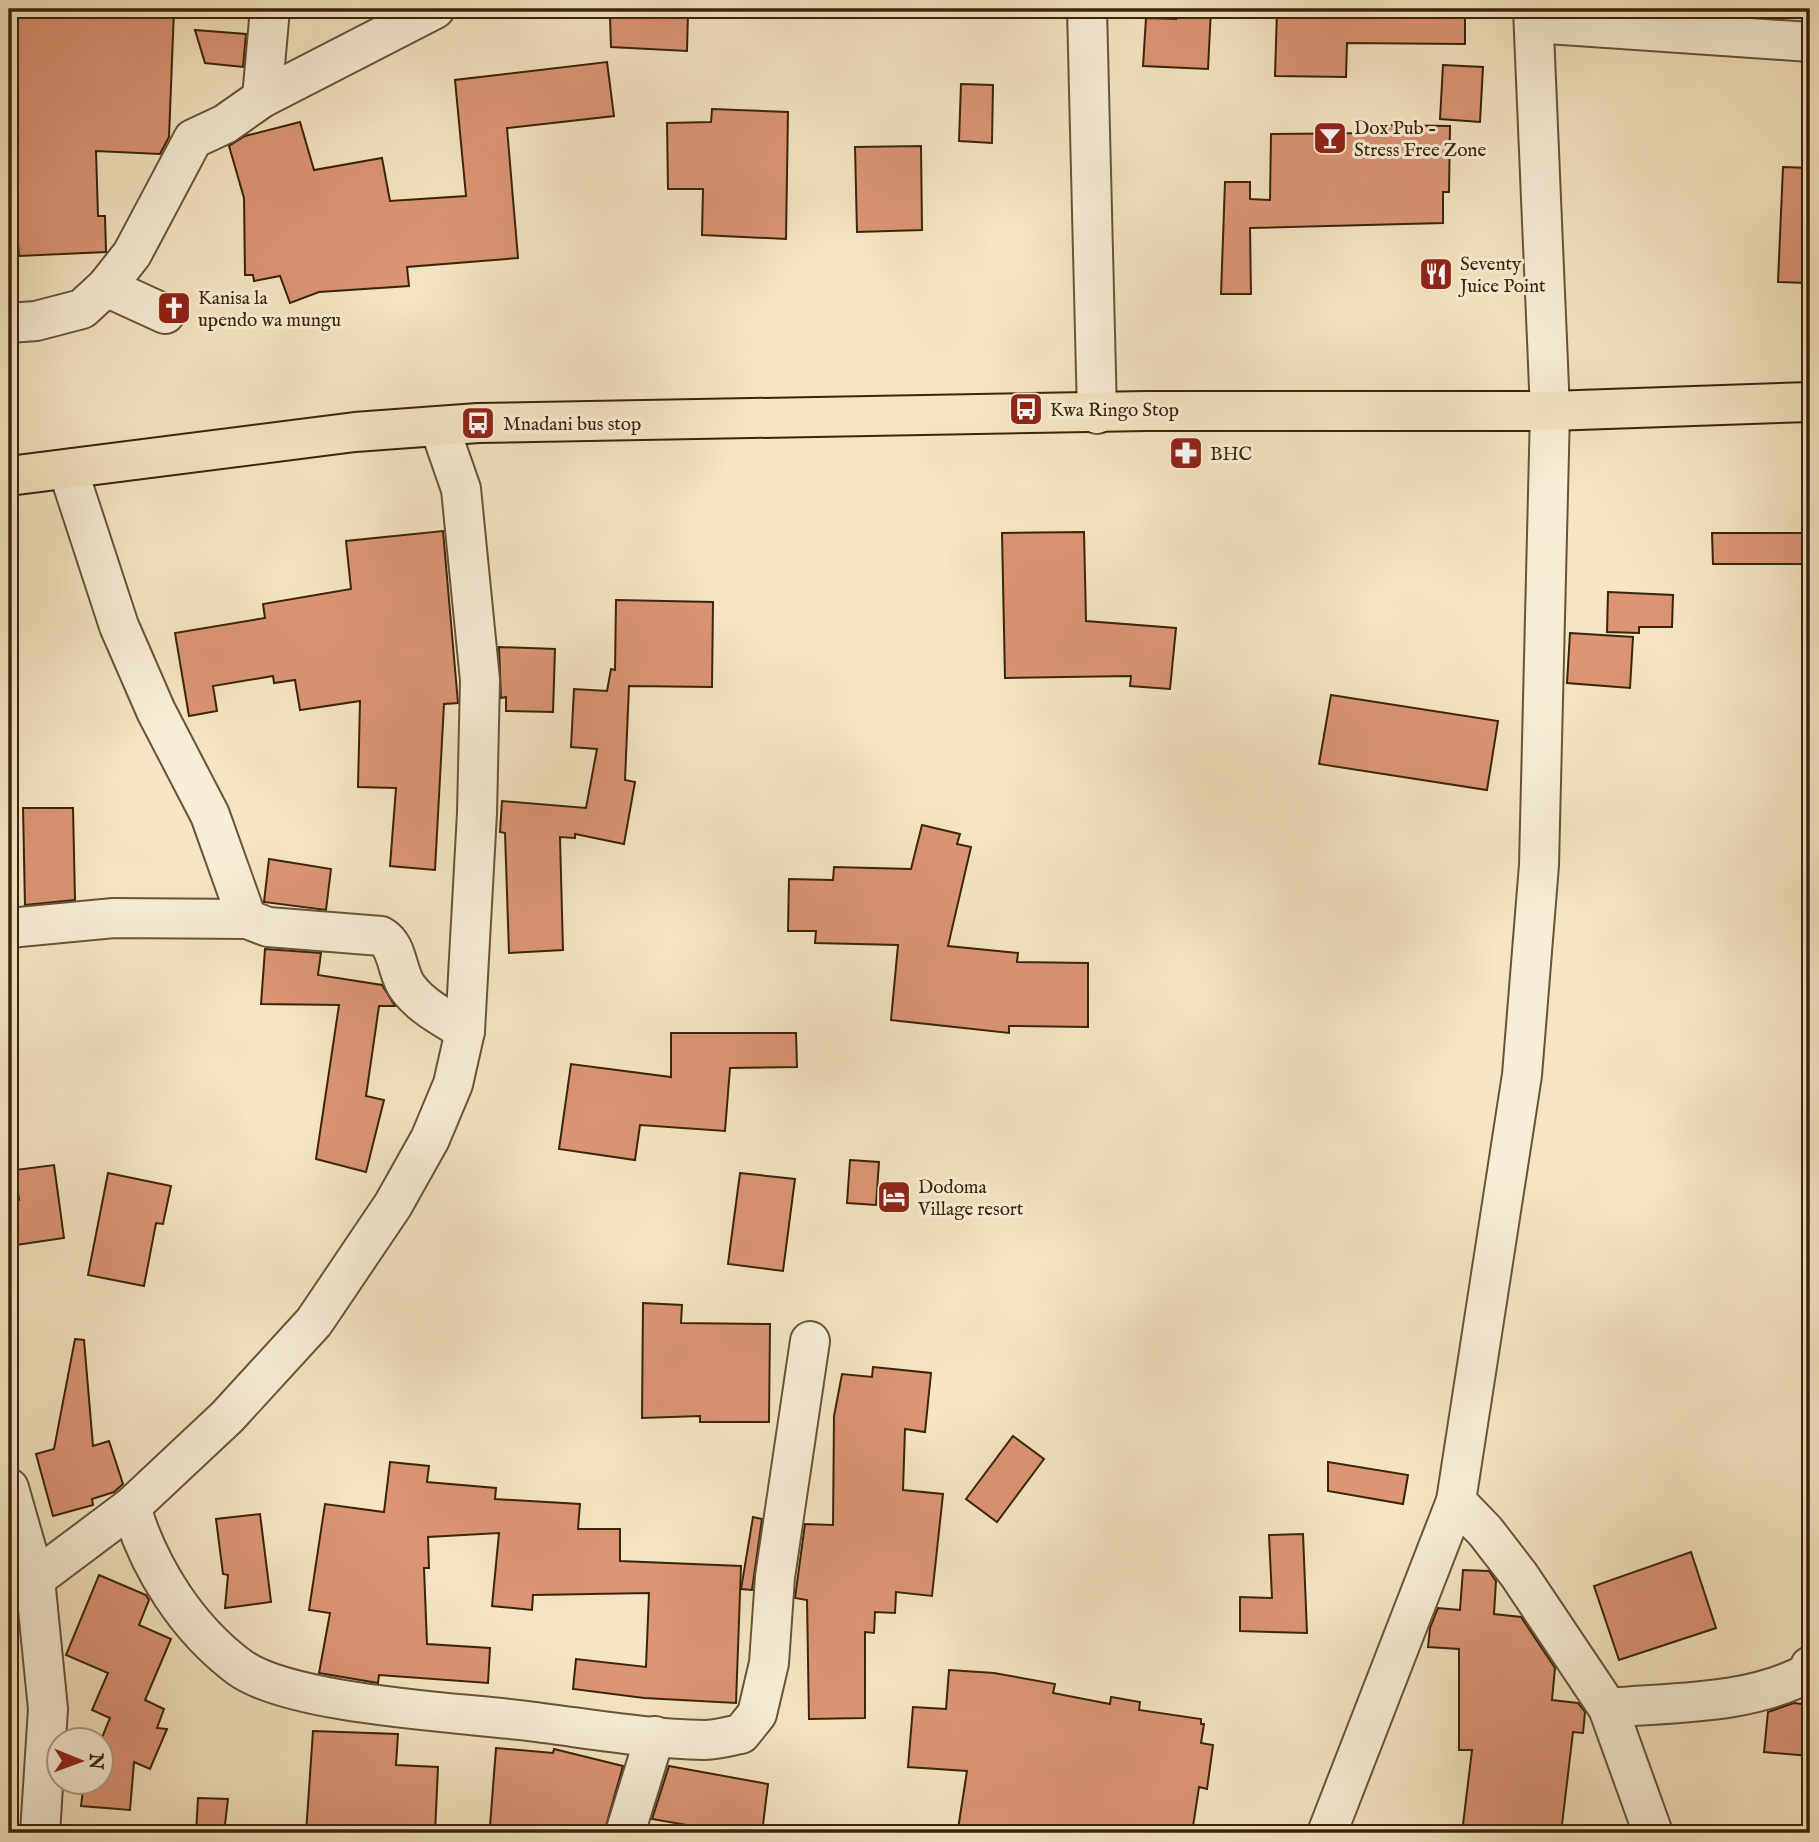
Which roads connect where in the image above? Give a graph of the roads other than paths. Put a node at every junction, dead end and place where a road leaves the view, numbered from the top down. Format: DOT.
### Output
graph roads {
  1 [pos="270,9"];
  2 [pos="435,9"];
  3 [pos="1087,9"];
  4 [pos="1534,16"];
  5 [pos="1810,42"];
  6 [pos="261,98"];
  7 [pos="106,287"];
  8 [pos="165,314"];
  9 [pos="9,323"];
  10 [pos="1810,402"];
  11 [pos="1550,411"];
  12 [pos="1097,414"];
  13 [pos="439,426"];
  14 [pos="68,470"];
  15 [pos="9,476"];
  16 [pos="247,919"];
  17 [pos="9,928"];
  18 [pos="465,1031"];
  19 [pos="810,1341"];
  20 [pos="9,1488"];
  21 [pos="1456,1501"];
  22 [pos="131,1507"];
  23 [pos="22,1580"];
  24 [pos="1810,1666"];
  25 [pos="1608,1708"];
  26 [pos="655,1736"];
  27 [pos="40,1833"];
  28 [pos="625,1833"];
  29 [pos="1327,1833"];
  30 [pos="1653,1833"];
  1 -- 6 [label="street"];
  2 -- 6 [label="street"];
  3 -- 12 [label="street"];
  4 -- 5 [label="street"];
  4 -- 11 [label="street"];
  6 -- 7 [label="street"];
  7 -- 8 [label="street"];
  7 -- 9 [label="street"];
  10 -- 11 [label="highway"];
  11 -- 12 [label="highway"];
  11 -- 21 [label="street"];
  12 -- 13 [label="highway"];
  13 -- 14 [label="highway"];
  13 -- 18 [label="street"];
  14 -- 15 [label="highway"];
  14 -- 16 [label="street"];
  16 -- 17 [label="street"];
  16 -- 18 [label="street"];
  18 -- 22 [label="street"];
  19 -- 26 [label="street"];
  20 -- 23 [label="street"];
  21 -- 25 [label="street"];
  21 -- 29 [label="street"];
  22 -- 23 [label="street"];
  22 -- 26 [label="street"];
  23 -- 27 [label="street"];
  24 -- 25 [label="street"];
  25 -- 30 [label="street"];
  26 -- 28 [label="street"];
}
